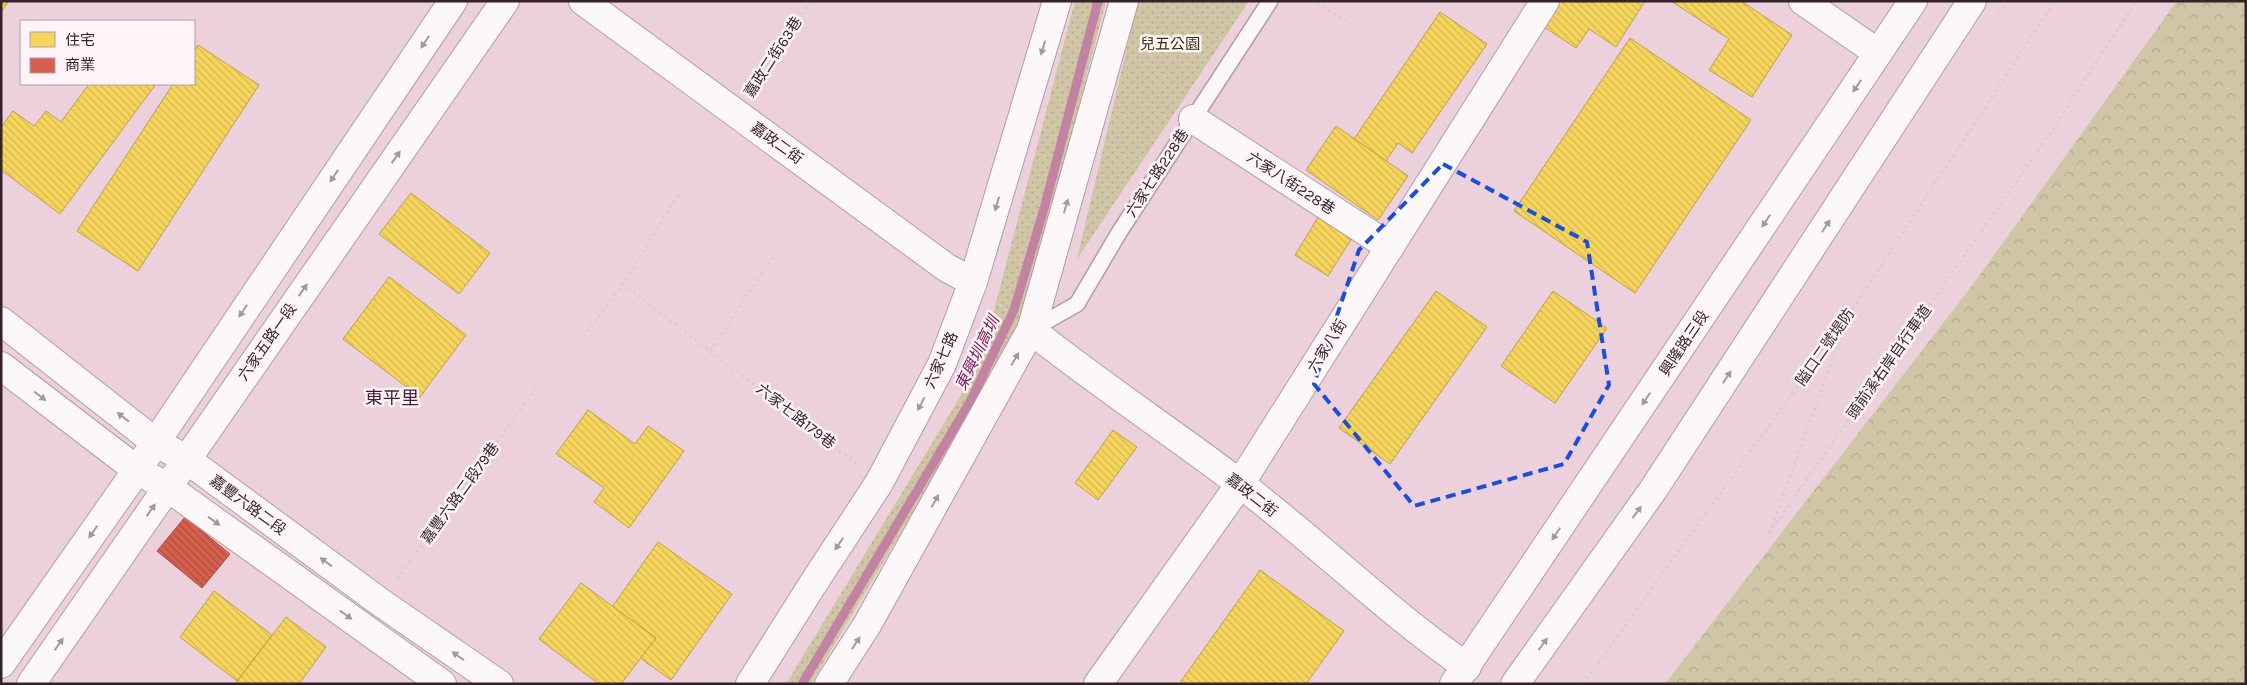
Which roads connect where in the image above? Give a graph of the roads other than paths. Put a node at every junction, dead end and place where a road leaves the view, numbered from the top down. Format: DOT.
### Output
graph roads {
  1 [pos="453,1"];
  2 [pos="505,1"];
  3 [pos="583,1"];
  4 [pos="1057,1"];
  5 [pos="1124,1"];
  6 [pos="1270,1"];
  7 [pos="1545,1"];
  8 [pos="1803,1"];
  9 [pos="1913,1"];
  10 [pos="1972,1"];
  11 [pos="1878,53"];
  12 [pos="1193,119"];
  13 [pos="1390,247"];
  14 [pos="973,282"];
  15 [pos="1,321"];
  16 [pos="1031,330"];
  17 [pos="1,366"];
  18 [pos="155,442"];
  19 [pos="186,460"];
  20 [pos="137,470"];
  21 [pos="1240,484"];
  22 [pos="167,487"];
  23 [pos="1,664"];
  24 [pos="1461,675"];
  25 [pos="31,684"];
  26 [pos="442,684"];
  27 [pos="498,684"];
  28 [pos="750,684"];
  29 [pos="829,684"];
  30 [pos="1098,684"];
  31 [pos="1514,684"];
  1 -- 18 [label="street, one-way"];
  19 -- 2 [label="street, 六家五路一段, one-way"];
  3 -- 14 [label="street, 嘉政二街"];
  4 -- 14 [label="street, 六家七路, one-way"];
  16 -- 5 [label="street, one-way"];
  6 -- 12 [label="lane, 六家七路228巷"];
  7 -- 13 [label="street, 六家八街"];
  8 -- 11 [label="street"];
  9 -- 11 [label="street, 興隆路三段"];
  31 -- 10 [label="street, one-way"];
  11 -- 24 [label="street, 興隆路三段, one-way"];
  12 -- 13 [label="street, 六家八街228巷"];
  12 -- 16 [label="lane, 六家七路228巷"];
  13 -- 21 [label="street, 六家八街"];
  14 -- 28 [label="street, 六家七路, one-way"];
  18 -- 15 [label="street, 嘉豐六路二段, one-way"];
  16 -- 21 [label="street, 嘉政二街"];
  29 -- 16 [label="street, one-way"];
  17 -- 20 [label="street, one-way"];
  18 -- 19 [label="street, 嘉豐六路二段"];
  18 -- 20 [label="street"];
  19 -- 22 [label="street, 六家五路一段"];
  27 -- 19 [label="street, 嘉豐六路二段, one-way"];
  20 -- 22 [label="street"];
  20 -- 23 [label="street, one-way"];
  21 -- 24 [label="street, 嘉政二街"];
  21 -- 30 [label="street, 六家八街"];
  25 -- 22 [label="street, 六家五路一段, one-way"];
  22 -- 26 [label="street, one-way"];
}
